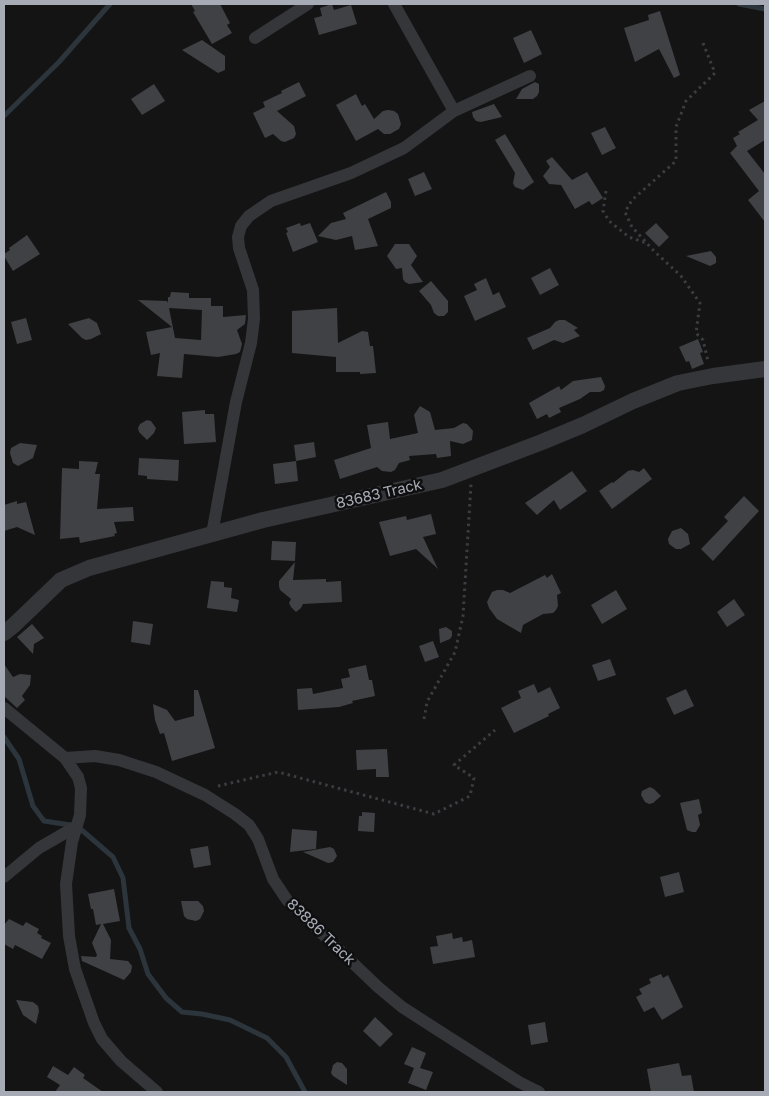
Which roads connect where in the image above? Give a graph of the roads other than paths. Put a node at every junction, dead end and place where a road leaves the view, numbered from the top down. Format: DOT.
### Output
graph roads {
  1 [pos="308,4"];
  2 [pos="394,4"];
  3 [pos="255,38"];
  4 [pos="530,76"];
  5 [pos="454,111"];
  6 [pos="765,369"];
  7 [pos="212,534"];
  8 [pos="4,633"];
  9 [pos="4,708"];
  10 [pos="65,758"];
  11 [pos="77,826"];
  12 [pos="4,877"];
  13 [pos="157,1092"];
  14 [pos="539,1092"];
  1 -- 3 [label="street"];
  2 -- 5 [label="street"];
  4 -- 5 [label="street"];
  5 -- 7 [label="street"];
  6 -- 7 [label="street, 83683 Track"];
  7 -- 8 [label="street, 83683 Track"];
  9 -- 10 [label="street"];
  10 -- 11 [label="street"];
  10 -- 14 [label="street, 83886 Track"];
  11 -- 12 [label="street"];
  11 -- 13 [label="street"];
}
